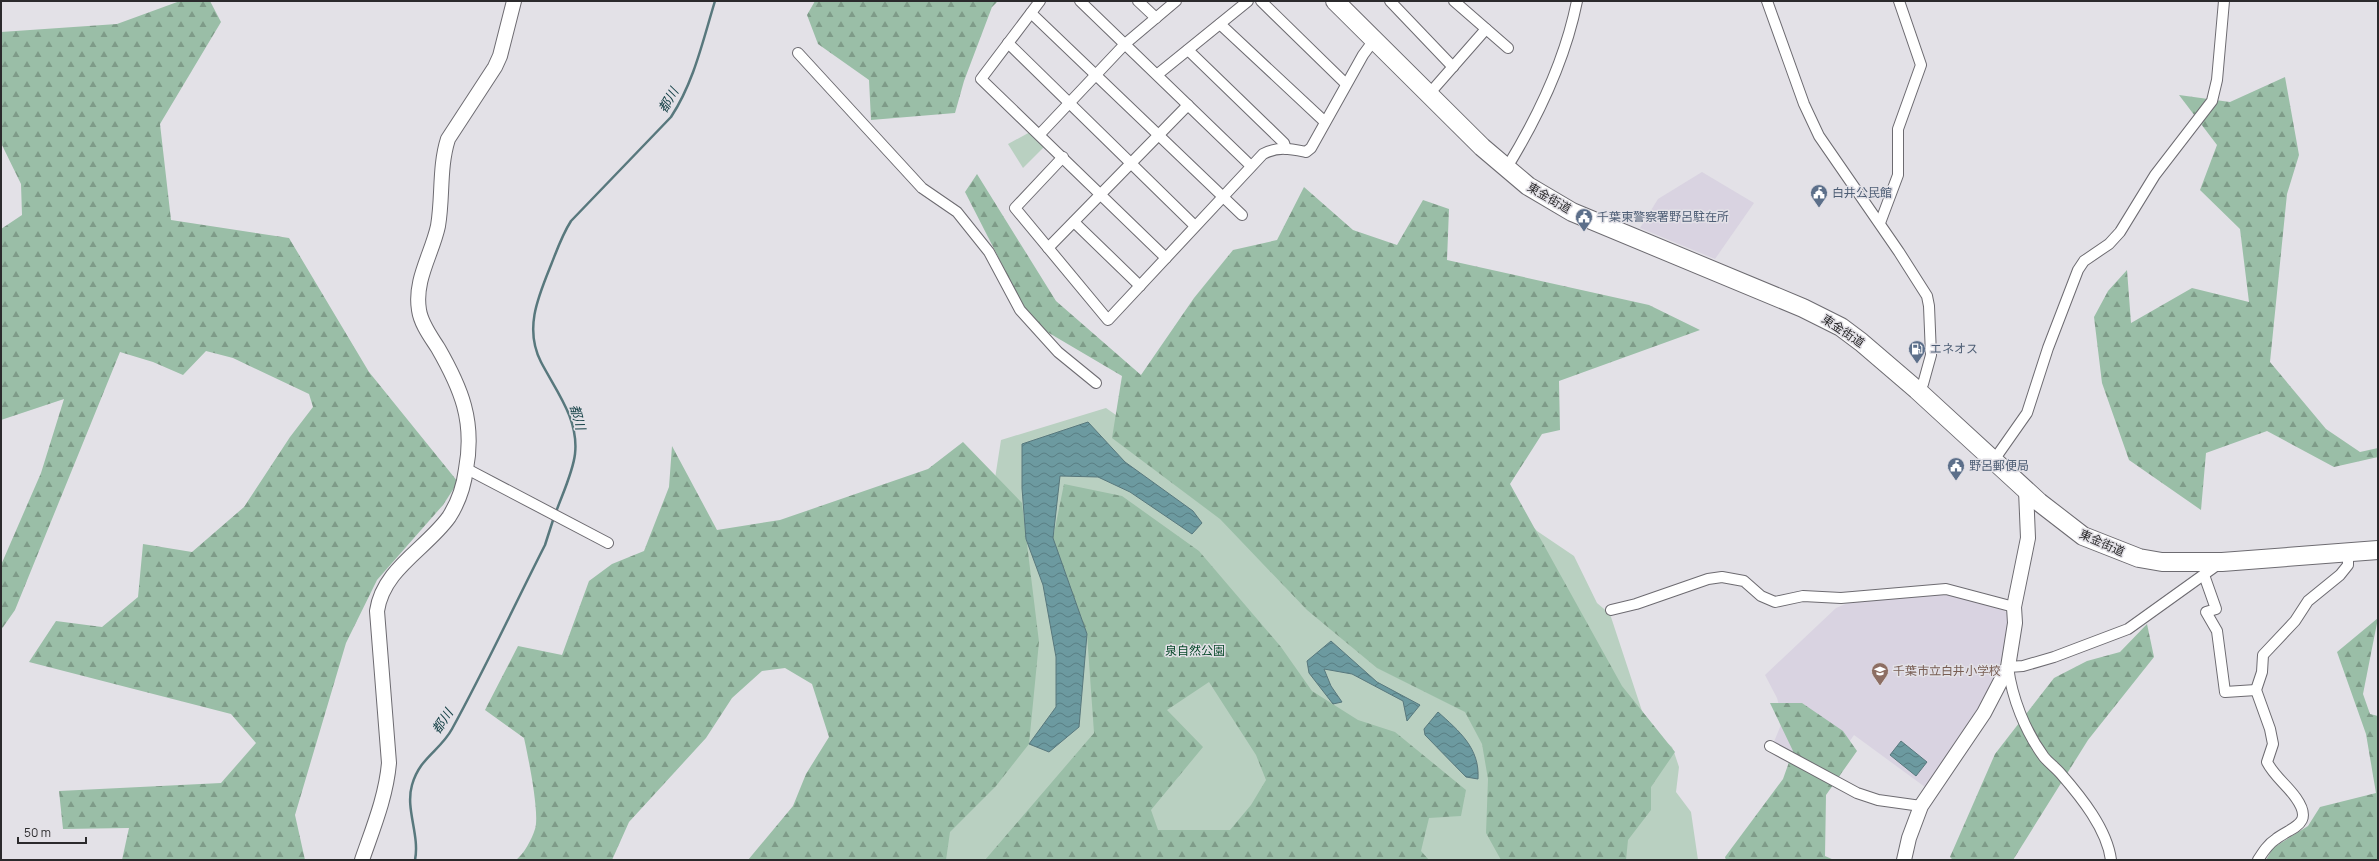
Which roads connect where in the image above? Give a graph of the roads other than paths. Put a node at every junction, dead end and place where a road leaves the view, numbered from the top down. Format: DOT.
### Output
graph roads {
  1 [pos="514,1"];
  2 [pos="1040,1"];
  3 [pos="1080,1"];
  4 [pos="1138,1"];
  5 [pos="1176,1"];
  6 [pos="1248,1"];
  7 [pos="1261,1"];
  8 [pos="1335,1"];
  9 [pos="1390,1"];
  10 [pos="1454,1"];
  11 [pos="1577,1"];
  12 [pos="1768,1"];
  13 [pos="1899,1"];
  14 [pos="2224,1"];
  15 [pos="1032,13"];
  16 [pos="1156,18"];
  17 [pos="1220,24"];
  18 [pos="1486,29"];
  19 [pos="1374,40"];
  20 [pos="1008,44"];
  21 [pos="1125,44"];
  22 [pos="1508,48"];
  23 [pos="1188,50"];
  24 [pos="798,53"];
  25 [pos="1453,67"];
  26 [pos="1097,74"];
  27 [pos="1158,74"];
  28 [pos="1346,84"];
  29 [pos="1429,94"];
  30 [pos="1069,103"];
  31 [pos="1188,105"];
  32 [pos="1325,122"];
  33 [pos="1040,134"];
  34 [pos="1159,135"];
  35 [pos="1286,149"];
  36 [pos="1063,158"];
  37 [pos="1131,163"];
  38 [pos="1250,166"];
  39 [pos="1506,169"];
  40 [pos="1101,194"];
  41 [pos="1222,196"];
  42 [pos="1242,215"];
  43 [pos="1074,222"];
  44 [pos="1880,223"];
  45 [pos="1195,226"];
  46 [pos="1048,248"];
  47 [pos="1166,258"];
  48 [pos="1140,286"];
  49 [pos="1096,383"];
  50 [pos="1917,390"];
  51 [pos="1994,460"];
  52 [pos="466,469"];
  53 [pos="2026,490"];
  54 [pos="608,543"];
  55 [pos="2378,550"];
  56 [pos="2348,551"];
  57 [pos="2222,562"];
  58 [pos="2204,575"];
  59 [pos="2014,607"];
  60 [pos="1611,610"];
  61 [pos="2008,667"];
  62 [pos="2256,690"];
  63 [pos="1770,746"];
  64 [pos="1922,806"];
  65 [pos="362,860"];
  66 [pos="1904,860"];
  67 [pos="2111,860"];
  68 [pos="2258,860"];
  1 -- 52 [label="street"];
  2 -- 15 [label="street"];
  3 -- 21 [label="street"];
  4 -- 16 [label="street"];
  5 -- 16 [label="street"];
  6 -- 17 [label="street"];
  7 -- 28 [label="street"];
  8 -- 19 [label="highway, 東金街道"];
  9 -- 25 [label="street"];
  10 -- 18 [label="street"];
  11 -- 39 [label="street"];
  12 -- 44 [label="street"];
  13 -- 44 [label="street"];
  14 -- 51 [label="street"];
  15 -- 20 [label="street"];
  15 -- 26 [label="street"];
  16 -- 21 [label="street"];
  17 -- 23 [label="street"];
  17 -- 32 [label="street"];
  18 -- 22 [label="street"];
  18 -- 25 [label="street"];
  19 -- 28 [label="street"];
  19 -- 29 [label="highway, 東金街道"];
  20 -- 30 [label="street"];
  20 -- 33 [label="street"];
  21 -- 26 [label="street"];
  21 -- 27 [label="street"];
  23 -- 27 [label="street"];
  23 -- 35 [label="street"];
  24 -- 49 [label="street"];
  25 -- 29 [label="street"];
  26 -- 30 [label="street"];
  26 -- 34 [label="street"];
  27 -- 31 [label="street"];
  28 -- 32 [label="street"];
  29 -- 39 [label="highway, 東金街道"];
  30 -- 33 [label="street"];
  30 -- 37 [label="street"];
  31 -- 34 [label="street"];
  31 -- 38 [label="street"];
  32 -- 35 [label="street"];
  33 -- 36 [label="street"];
  34 -- 37 [label="street"];
  34 -- 41 [label="street"];
  35 -- 38 [label="street"];
  36 -- 40 [label="street"];
  36 -- 46 [label="street"];
  37 -- 40 [label="street"];
  37 -- 45 [label="street"];
  38 -- 41 [label="street"];
  39 -- 50 [label="highway, 東金街道"];
  40 -- 43 [label="street"];
  40 -- 47 [label="street"];
  41 -- 42 [label="street"];
  41 -- 45 [label="street"];
  43 -- 46 [label="street"];
  43 -- 48 [label="street"];
  44 -- 50 [label="street"];
  45 -- 47 [label="street"];
  46 -- 48 [label="street"];
  47 -- 48 [label="street"];
  50 -- 51 [label="highway, 東金街道"];
  51 -- 53 [label="highway, 東金街道"];
  52 -- 54 [label="street"];
  52 -- 65 [label="street"];
  53 -- 57 [label="highway, 東金街道"];
  53 -- 59 [label="street"];
  55 -- 56 [label="highway, 東金街道"];
  56 -- 57 [label="highway, 東金街道"];
  56 -- 62 [label="street"];
  57 -- 58 [label="street"];
  58 -- 61 [label="street"];
  58 -- 62 [label="street"];
  59 -- 60 [label="street"];
  59 -- 61 [label="street"];
  61 -- 64 [label="street"];
  61 -- 67 [label="street"];
  62 -- 68 [label="street"];
  63 -- 64 [label="street"];
  64 -- 66 [label="street"];
}
